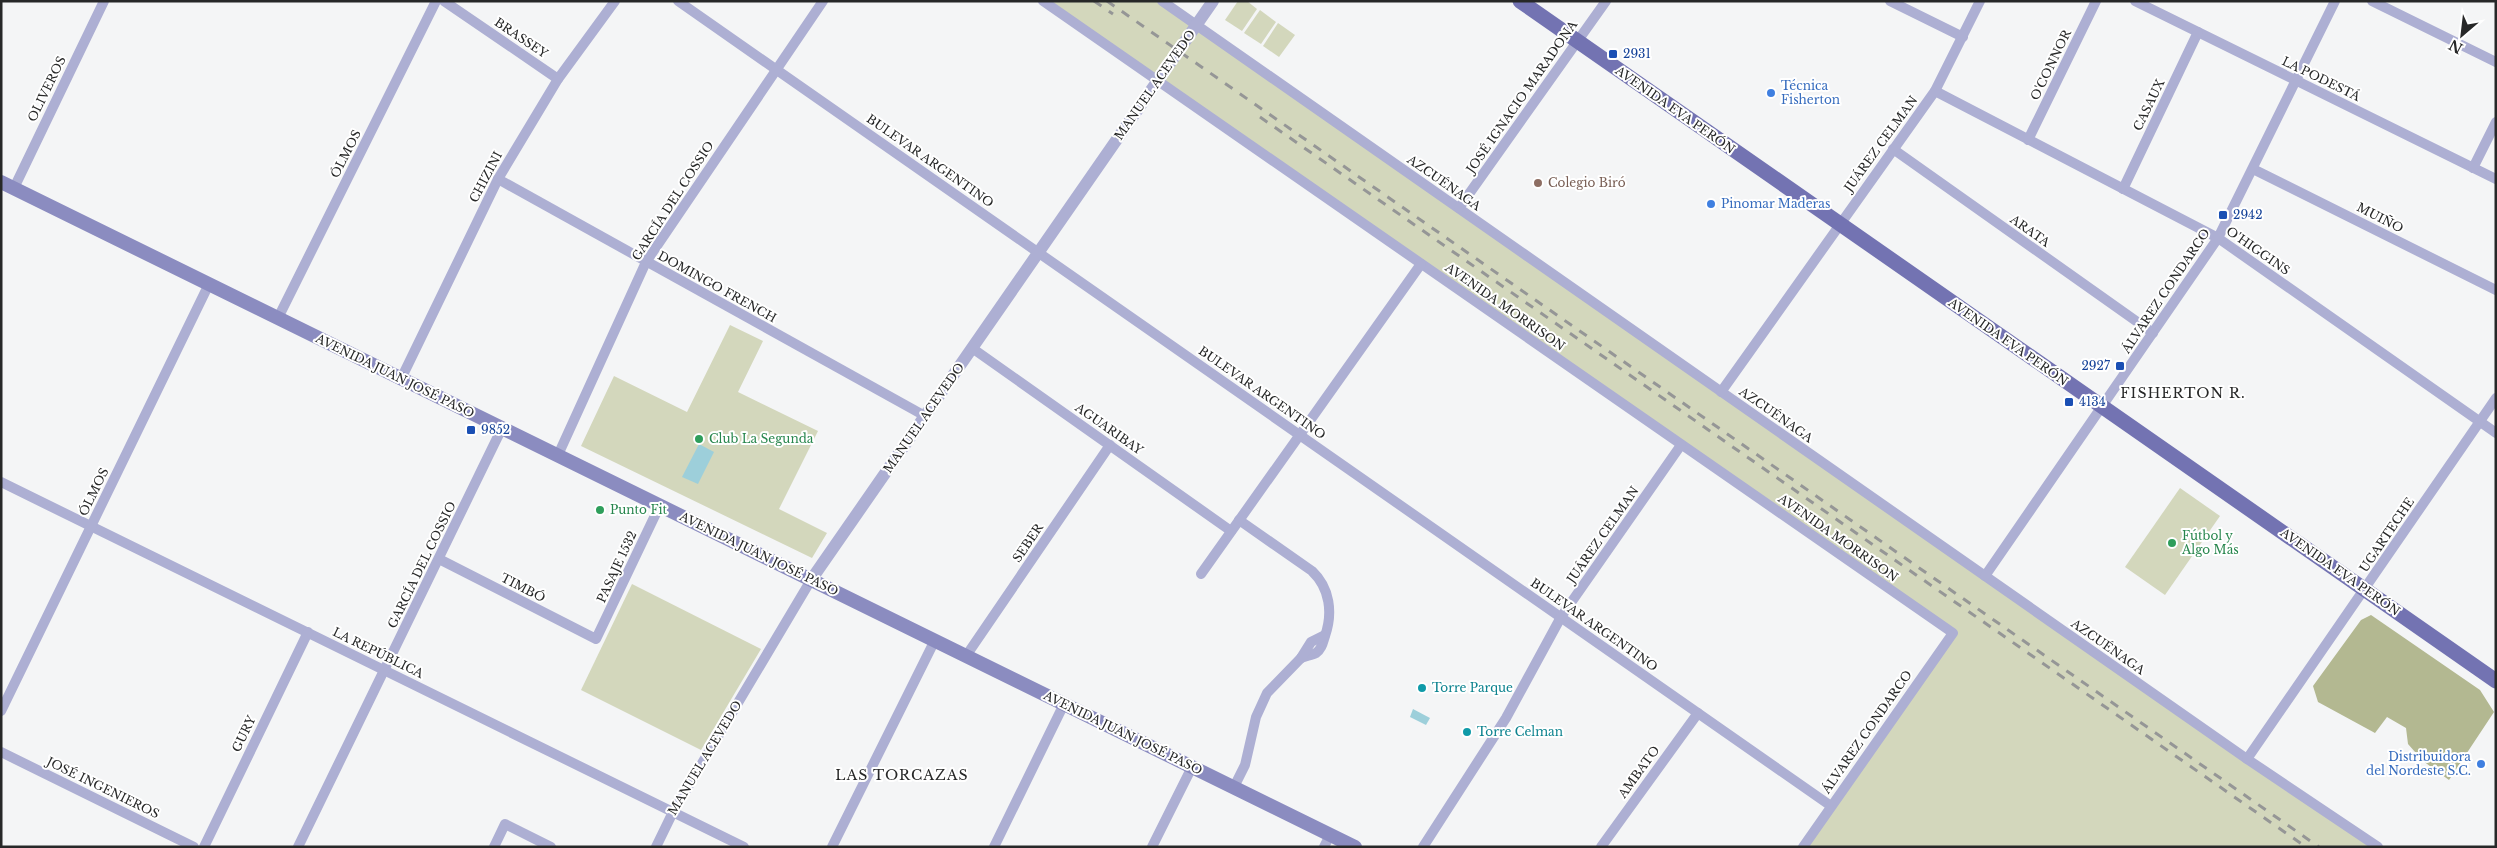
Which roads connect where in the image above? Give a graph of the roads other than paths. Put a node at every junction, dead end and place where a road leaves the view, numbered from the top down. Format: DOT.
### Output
graph roads {
  1 [pos="104,1"];
  2 [pos="436,1"];
  3 [pos="444,1"];
  4 [pos="616,1"];
  5 [pos="678,1"];
  6 [pos="822,1"];
  7 [pos="1043,1"];
  8 [pos="1162,1"];
  9 [pos="1213,1"];
  10 [pos="1520,1"];
  11 [pos="1606,1"];
  12 [pos="1890,1"];
  13 [pos="1980,1"];
  14 [pos="2096,1"];
  15 [pos="2135,1"];
  16 [pos="2335,1"];
  17 [pos="2372,1"];
  18 [pos="1196,25"];
  19 [pos="2198,32"];
  20 [pos="1963,37"];
  21 [pos="1576,41"];
  22 [pos="2496,62"];
  23 [pos="775,69"];
  24 [pos="558,79"];
  25 [pos="1158,81"];
  26 [pos="2296,81"];
  27 [pos="1935,91"];
  28 [pos="2496,122"];
  29 [pos="2028,140"];
  30 [pos="1893,149"];
  31 [pos="2254,168"];
  32 [pos="2473,168"];
  33 [pos="498,179"];
  34 [pos="2496,180"];
  35 [pos="7,185"];
  36 [pos="2123,189"];
  37 [pos="1458,208"];
  38 [pos="1839,225"];
  39 [pos="2218,238"];
  40 [pos="1039,253"];
  41 [pos="646,262"];
  42 [pos="1421,264"];
  43 [pos="209,284"];
  44 [pos="2496,290"];
  45 [pos="278,318"];
  46 [pos="2153,333"];
  47 [pos="972,348"];
  48 [pos="401,378"];
  49 [pos="1721,392"];
  50 [pos="2496,398"];
  51 [pos="2102,407"];
  52 [pos="925,416"];
  53 [pos="2480,422"];
  54 [pos="502,428"];
  55 [pos="2496,433"];
  56 [pos="1300,435"];
  57 [pos="1110,445"];
  58 [pos="1681,445"];
  59 [pos="558,456"];
  60 [pos="1,482"];
  61 [pos="660,506"];
  62 [pos="1239,520"];
  63 [pos="91,526"];
  64 [pos="1231,531"];
  65 [pos="438,559"];
  66 [pos="1201,574"];
  67 [pos="1985,576"];
  68 [pos="811,580"];
  69 [pos="2365,589"];
  70 [pos="1561,617"];
  71 [pos="308,632"];
  72 [pos="1953,633"];
  73 [pos="596,639"];
  74 [pos="935,640"];
  75 [pos="966,656"];
  76 [pos="384,670"];
  77 [pos="2496,681"];
  78 [pos="1064,704"];
  79 [pos="1,711"];
  80 [pos="1698,713"];
  81 [pos="1,752"];
  82 [pos="2247,759"];
  83 [pos="1192,767"];
  84 [pos="1234,787"];
  85 [pos="1831,806"];
  86 [pos="673,812"];
  87 [pos="1327,841"];
  88 [pos="194,847"];
  89 [pos="204,847"];
  90 [pos="298,847"];
  91 [pos="494,847"];
  92 [pos="552,847"];
  93 [pos="656,847"];
  94 [pos="744,847"];
  95 [pos="832,847"];
  96 [pos="994,847"];
  97 [pos="1152,847"];
  98 [pos="1355,847"];
  99 [pos="1423,847"];
  100 [pos="1601,847"];
  101 [pos="1803,847"];
  102 [pos="2378,847"];
  1 -- 35 [label="street, OLIVEROS"];
  2 -- 45 [label="street, ÓLMOS"];
  3 -- 24 [label="street, BRASSEY"];
  4 -- 24 [label="street, CHIZINI"];
  5 -- 23 [label="street, BULEVAR ARGENTINO"];
  6 -- 23 [label="street, GARCÍA DEL COSSIO"];
  7 -- 25 [label="street, AVENIDA MORRISON"];
  8 -- 18 [label="street, AZCUÉNAGA"];
  9 -- 18 [label="street, MANUEL ACEVEDO"];
  10 -- 21 [label="main road, AVENIDA EVA PERÓN"];
  11 -- 21 [label="street, JOSÉ IGNACIO MARADONA"];
  12 -- 20 [label="street"];
  13 -- 20 [label="street, JUÁREZ CELMAN"];
  14 -- 29 [label="street, O'CONNOR"];
  15 -- 19 [label="street, LA PODESTÁ"];
  16 -- 26 [label="street, ÁLVAREZ CONDARCO"];
  17 -- 22 [label="street"];
  18 -- 25 [label="street, MANUEL ACEVEDO"];
  18 -- 37 [label="street, AZCUÉNAGA"];
  19 -- 26 [label="street, LA PODESTÁ"];
  19 -- 36 [label="street, CASAUX"];
  20 -- 27 [label="street, JUÁREZ CELMAN"];
  21 -- 37 [label="street, JOSÉ IGNACIO MARADONA"];
  21 -- 38 [label="main road, AVENIDA EVA PERÓN"];
  23 -- 40 [label="street, BULEVAR ARGENTINO"];
  23 -- 41 [label="street, GARCÍA DEL COSSIO"];
  24 -- 33 [label="street, CHIZINI"];
  25 -- 40 [label="street, MANUEL ACEVEDO"];
  25 -- 42 [label="street, AVENIDA MORRISON"];
  26 -- 31 [label="street, ÁLVAREZ CONDARCO"];
  26 -- 32 [label="street, LA PODESTÁ"];
  27 -- 29 [label="street, O'HIGGINS"];
  27 -- 30 [label="street, JUÁREZ CELMAN"];
  28 -- 32 [label="street"];
  29 -- 36 [label="street, O'HIGGINS"];
  30 -- 38 [label="street, JUÁREZ CELMAN"];
  30 -- 46 [label="street, ARATA"];
  31 -- 39 [label="street, ÁLVAREZ CONDARCO"];
  31 -- 44 [label="street, MUIÑO"];
  32 -- 34 [label="street, LA PODESTÁ"];
  33 -- 41 [label="street, DOMINGO FRENCH"];
  33 -- 48 [label="street, CHIZINI"];
  35 -- 43 [label="main road, AVENIDA JUAN JOSÉ PASO"];
  36 -- 39 [label="street, O'HIGGINS"];
  37 -- 49 [label="street, AZCUÉNAGA"];
  38 -- 49 [label="street, JUÁREZ CELMAN"];
  38 -- 51 [label="main road, AVENIDA EVA PERÓN"];
  39 -- 46 [label="street, ÁLVAREZ CONDARCO"];
  39 -- 53 [label="street, O'HIGGINS"];
  40 -- 47 [label="street, MANUEL ACEVEDO"];
  40 -- 56 [label="street, BULEVAR ARGENTINO"];
  41 -- 52 [label="street, DOMINGO FRENCH"];
  41 -- 59 [label="street, GARCÍA DEL COSSIO"];
  42 -- 56 [label="street"];
  42 -- 58 [label="street, AVENIDA MORRISON"];
  43 -- 45 [label="main road, AVENIDA JUAN JOSÉ PASO"];
  43 -- 63 [label="street, ÓLMOS"];
  45 -- 48 [label="main road, AVENIDA JUAN JOSÉ PASO"];
  46 -- 51 [label="street, ÁLVAREZ CONDARCO"];
  47 -- 52 [label="street, MANUEL ACEVEDO"];
  47 -- 57 [label="street, AGUARIBAY"];
  48 -- 54 [label="main road, AVENIDA JUAN JOSÉ PASO"];
  49 -- 67 [label="street, AZCUÉNAGA"];
  50 -- 53 [label="street, UGARTECHE"];
  51 -- 67 [label="street, ÁLVAREZ CONDARCO"];
  51 -- 69 [label="main road, AVENIDA EVA PERÓN"];
  52 -- 68 [label="street, MANUEL ACEVEDO"];
  53 -- 55 [label="street, O'HIGGINS"];
  53 -- 69 [label="street, UGARTECHE"];
  54 -- 59 [label="main road, AVENIDA JUAN JOSÉ PASO"];
  54 -- 65 [label="street, GARCÍA DEL COSSIO"];
  56 -- 62 [label="street"];
  56 -- 70 [label="street, BULEVAR ARGENTINO"];
  57 -- 64 [label="street, AGUARIBAY"];
  57 -- 75 [label="street, SEBER"];
  58 -- 70 [label="street, JUÁREZ CELMAN"];
  58 -- 72 [label="street, AVENIDA MORRISON"];
  59 -- 61 [label="main road, AVENIDA JUAN JOSÉ PASO"];
  60 -- 63 [label="street, LA REPÚBLICA"];
  61 -- 68 [label="main road, AVENIDA JUAN JOSÉ PASO"];
  61 -- 73 [label="street, PASAJE 1532"];
  62 -- 64 [label="street"];
  62 -- 84 [label="street"];
  63 -- 71 [label="street, LA REPÚBLICA"];
  63 -- 79 [label="street, ÓLMOS"];
  64 -- 66 [label="street"];
  65 -- 73 [label="street, TIMBÓ"];
  65 -- 76 [label="street, GARCÍA DEL COSSIO"];
  67 -- 82 [label="street, AZCUÉNAGA"];
  68 -- 74 [label="main road, AVENIDA JUAN JOSÉ PASO"];
  68 -- 86 [label="street, MANUEL ACEVEDO"];
  69 -- 77 [label="main road, AVENIDA EVA PERÓN"];
  69 -- 82 [label="street, UGARTECHE"];
  70 -- 80 [label="street, BULEVAR ARGENTINO"];
  70 -- 99 [label="street, JUÁREZ CELMAN"];
  71 -- 76 [label="street, LA REPÚBLICA"];
  71 -- 89 [label="street, GURY"];
  72 -- 85 [label="street, ÁLVAREZ CONDARCO"];
  74 -- 75 [label="main road, AVENIDA JUAN JOSÉ PASO"];
  74 -- 95 [label="street"];
  75 -- 78 [label="main road, AVENIDA JUAN JOSÉ PASO"];
  76 -- 86 [label="street, LA REPÚBLICA"];
  76 -- 90 [label="street, GARCÍA DEL COSSIO"];
  78 -- 83 [label="main road, AVENIDA JUAN JOSÉ PASO"];
  78 -- 96 [label="street"];
  80 -- 85 [label="street, BULEVAR ARGENTINO"];
  80 -- 100 [label="street, AMBATO"];
  81 -- 88 [label="street, JOSÉ INGENIEROS"];
  82 -- 102 [label="street, AZCUÉNAGA"];
  83 -- 84 [label="main road, AVENIDA JUAN JOSÉ PASO"];
  83 -- 97 [label="street"];
  84 -- 87 [label="main road, AVENIDA JUAN JOSÉ PASO"];
  85 -- 101 [label="street, ÁLVAREZ CONDARCO"];
  86 -- 93 [label="street, MANUEL ACEVEDO"];
  86 -- 94 [label="street, LA REPÚBLICA"];
  87 -- 98 [label="main road, AVENIDA JUAN JOSÉ PASO"];
  91 -- 92 [label="street"];
}
